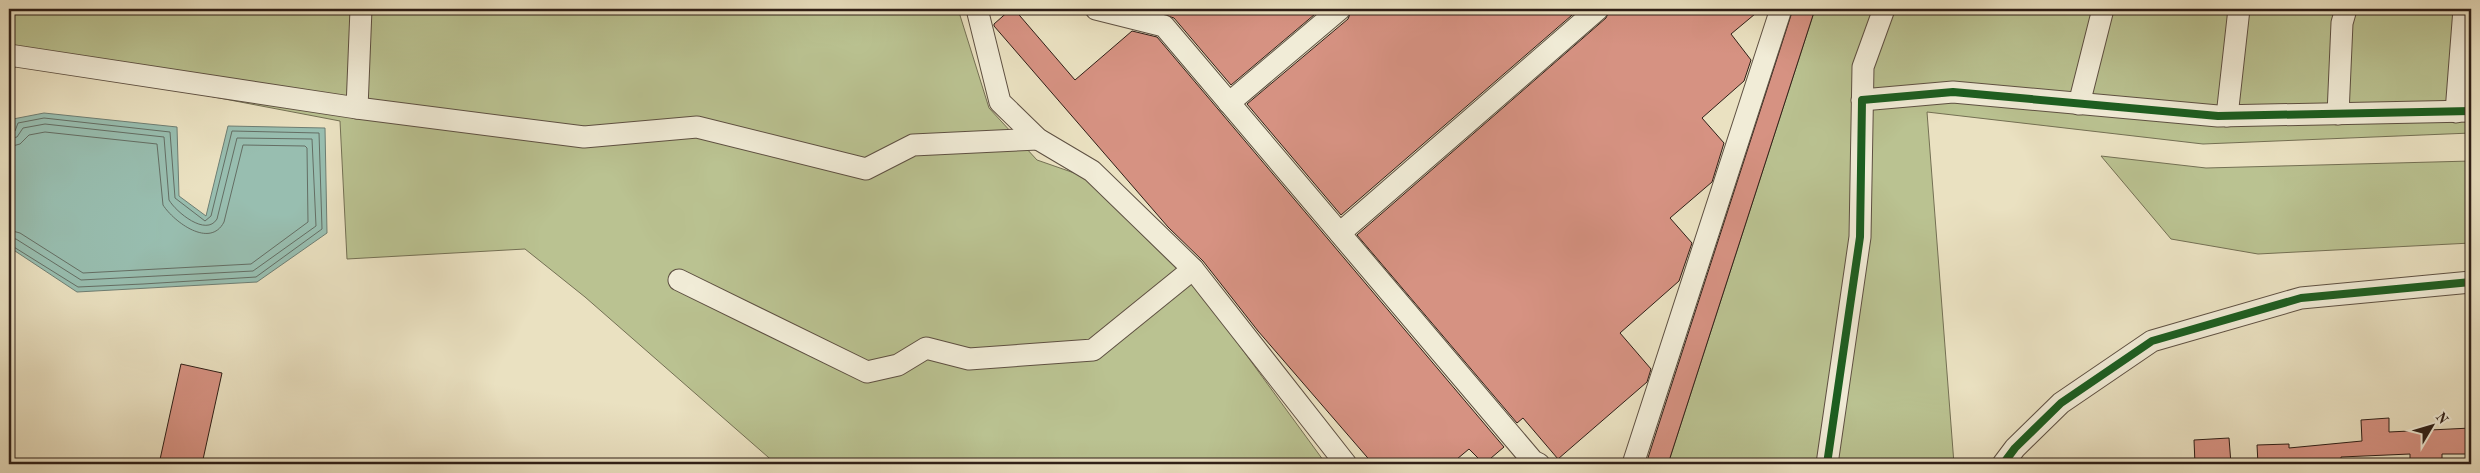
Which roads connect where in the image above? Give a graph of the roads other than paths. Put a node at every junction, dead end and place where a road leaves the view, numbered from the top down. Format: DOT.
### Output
graph roads {
  1 [pos="361,9"];
  2 [pos="977,9"];
  3 [pos="1096,9"];
  4 [pos="1340,9"];
  5 [pos="1598,9"];
  6 [pos="1781,9"];
  7 [pos="1884,9"];
  8 [pos="2103,9"];
  9 [pos="2240,9"];
  10 [pos="2346,9"];
  11 [pos="2464,9"];
  12 [pos="9,54"];
  13 [pos="1862,100"];
  14 [pos="1229,103"];
  15 [pos="2079,104"];
  16 [pos="357,108"];
  17 [pos="2464,112"];
  18 [pos="2338,114"];
  19 [pos="2227,116"];
  20 [pos="1038,139"];
  21 [pos="1340,233"];
  22 [pos="1193,269"];
  23 [pos="679,280"];
  24 [pos="2471,282"];
  25 [pos="1346,464"];
  26 [pos="1539,464"];
  27 [pos="1633,464"];
  28 [pos="1827,464"];
  29 [pos="2003,464"];
  1 -- 16 [label="street"];
  2 -- 20 [label="street"];
  3 -- 14 [label="street"];
  4 -- 14 [label="street"];
  5 -- 21 [label="street"];
  6 -- 27 [label="street"];
  7 -- 13 [label="street"];
  8 -- 15 [label="street"];
  9 -- 19 [label="street"];
  10 -- 18 [label="street"];
  11 -- 17 [label="street"];
  12 -- 16 [label="street"];
  13 -- 15 [label="street"];
  13 -- 28 [label="street"];
  14 -- 21 [label="street"];
  15 -- 19 [label="street"];
  16 -- 20 [label="street"];
  17 -- 18 [label="street"];
  18 -- 19 [label="street"];
  20 -- 22 [label="street"];
  21 -- 26 [label="street"];
  22 -- 23 [label="street"];
  22 -- 25 [label="street"];
  24 -- 29 [label="street"];
}
